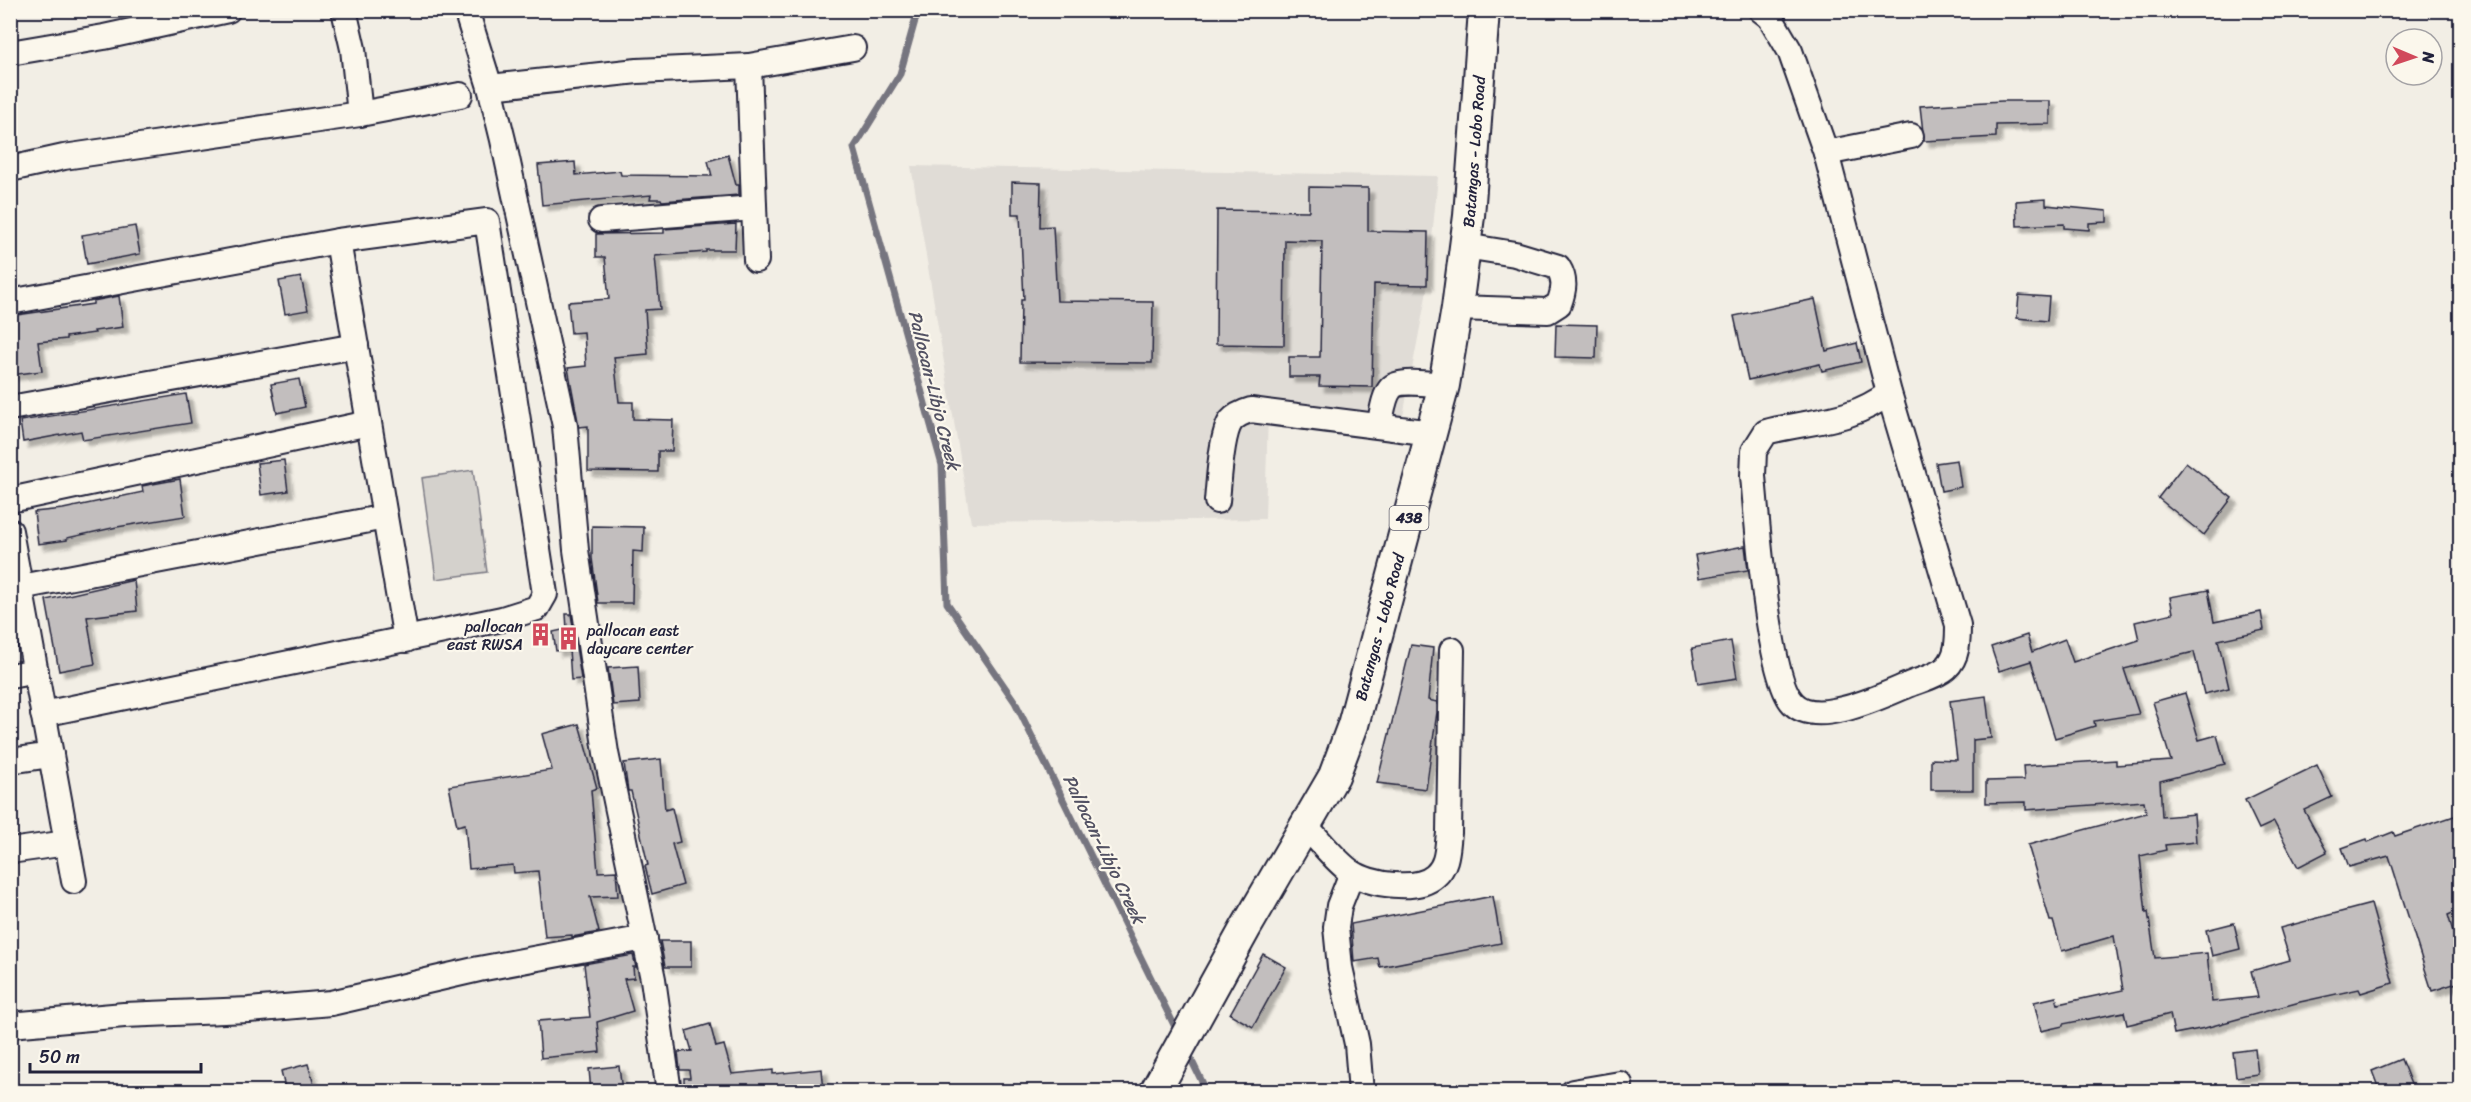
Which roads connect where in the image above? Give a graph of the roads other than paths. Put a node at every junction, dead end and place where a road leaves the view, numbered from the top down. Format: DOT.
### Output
graph roads {
  1 [pos="228,10"];
  2 [pos="344,10"];
  3 [pos="466,10"];
  4 [pos="1484,10"];
  5 [pos="1761,10"];
  6 [pos="853,48"];
  7 [pos="10,54"];
  8 [pos="749,66"];
  9 [pos="490,87"];
  10 [pos="460,95"];
  11 [pos="360,114"];
  12 [pos="1911,136"];
  13 [pos="1826,153"];
  14 [pos="10,169"];
  15 [pos="754,208"];
  16 [pos="601,220"];
  17 [pos="338,241"];
  18 [pos="1465,246"];
  19 [pos="756,260"];
  20 [pos="10,302"];
  21 [pos="1457,308"];
  22 [pos="356,346"];
  23 [pos="1444,385"];
  24 [pos="1889,393"];
  25 [pos="10,408"];
  26 [pos="369,423"];
  27 [pos="1379,426"];
  28 [pos="1432,433"];
  29 [pos="10,500"];
  30 [pos="1217,501"];
  31 [pos="385,517"];
  32 [pos="10,531"];
  33 [pos="16,588"];
  34 [pos="406,640"];
  35 [pos="1452,650"];
  36 [pos="36,671"];
  37 [pos="10,676"];
  38 [pos="44,714"];
  39 [pos="51,755"];
  40 [pos="10,761"];
  41 [pos="1305,826"];
  42 [pos="67,843"];
  43 [pos="10,851"];
  44 [pos="1352,873"];
  45 [pos="74,881"];
  46 [pos="645,938"];
  47 [pos="10,1026"];
  48 [pos="1620,1084"];
  49 [pos="669,1092"];
  50 [pos="1155,1092"];
  51 [pos="1362,1092"];
  52 [pos="1573,1092"];
  1 -- 7 [label="street"];
  2 -- 11 [label="street"];
  3 -- 9 [label="street"];
  4 -- 18 [label="main road, Batangas - Lobo Road / 438"];
  5 -- 13 [label="street"];
  6 -- 8 [label="street"];
  8 -- 9 [label="street"];
  8 -- 15 [label="street"];
  9 -- 46 [label="street"];
  10 -- 11 [label="street"];
  11 -- 14 [label="street"];
  12 -- 13 [label="street"];
  13 -- 24 [label="street"];
  15 -- 16 [label="street"];
  15 -- 19 [label="street"];
  17 -- 20 [label="street"];
  17 -- 22 [label="street"];
  17 -- 34 [label="street"];
  18 -- 21 [label="main road, Batangas - Lobo Road / 438"];
  18 -- 21 [label="street"];
  21 -- 23 [label="main road, Batangas - Lobo Road / 438"];
  22 -- 25 [label="street"];
  22 -- 26 [label="street"];
  23 -- 27 [label="street"];
  23 -- 28 [label="main road, Batangas - Lobo Road / 438"];
  24 -- 24 [label="street"];
  26 -- 29 [label="street"];
  26 -- 31 [label="street"];
  27 -- 28 [label="street"];
  27 -- 30 [label="street"];
  28 -- 41 [label="main road, Batangas - Lobo Road / 438"];
  31 -- 33 [label="street"];
  31 -- 34 [label="street"];
  32 -- 33 [label="street"];
  33 -- 36 [label="street"];
  34 -- 38 [label="street"];
  35 -- 44 [label="street"];
  36 -- 37 [label="street"];
  36 -- 38 [label="street"];
  38 -- 39 [label="street"];
  39 -- 40 [label="street"];
  39 -- 42 [label="street"];
  41 -- 44 [label="street"];
  41 -- 50 [label="main road, Batangas - Lobo Road / 438"];
  42 -- 43 [label="street"];
  42 -- 45 [label="street"];
  44 -- 51 [label="street"];
  46 -- 47 [label="street"];
  46 -- 49 [label="street"];
  48 -- 52 [label="street"];
}
